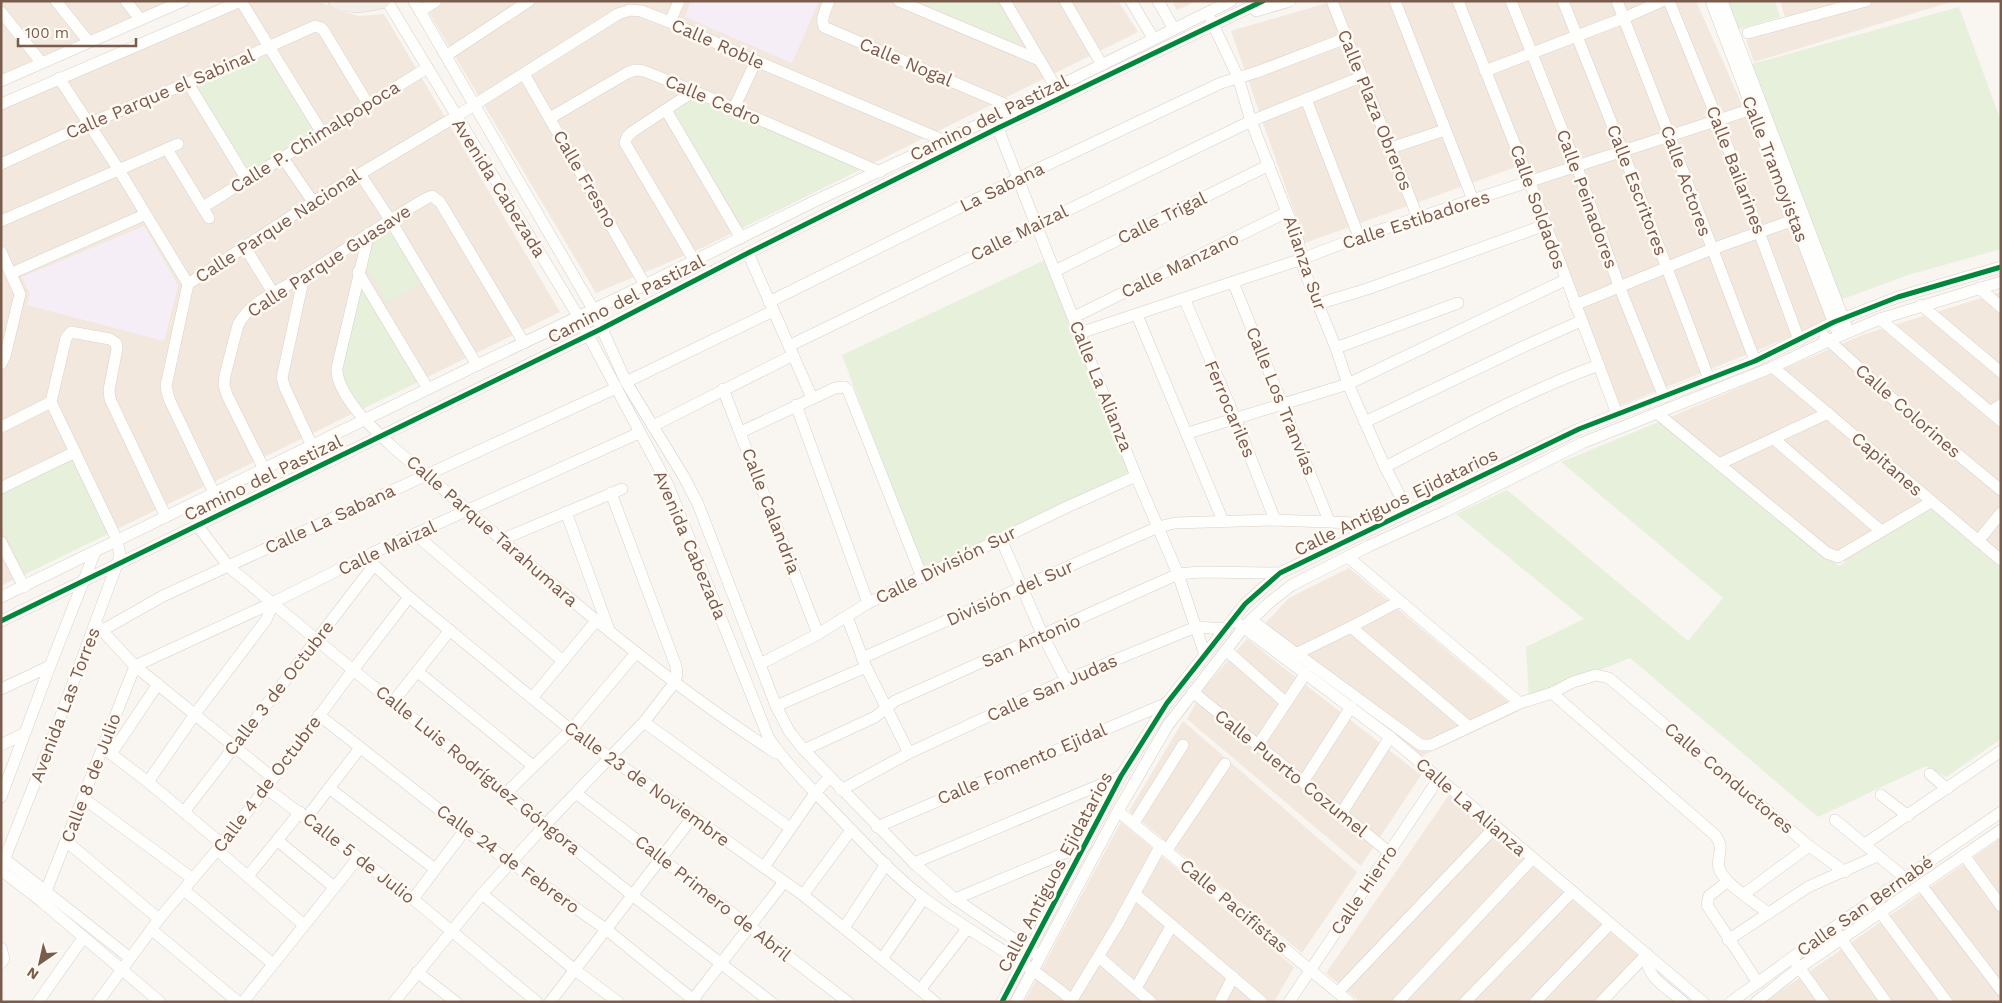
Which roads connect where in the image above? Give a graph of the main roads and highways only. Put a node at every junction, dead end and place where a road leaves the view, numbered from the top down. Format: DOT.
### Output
graph roads {
  1 [pos="335,1"];
  2 [pos="383,1"];
  1 -- 2 [label="main road"];
}
